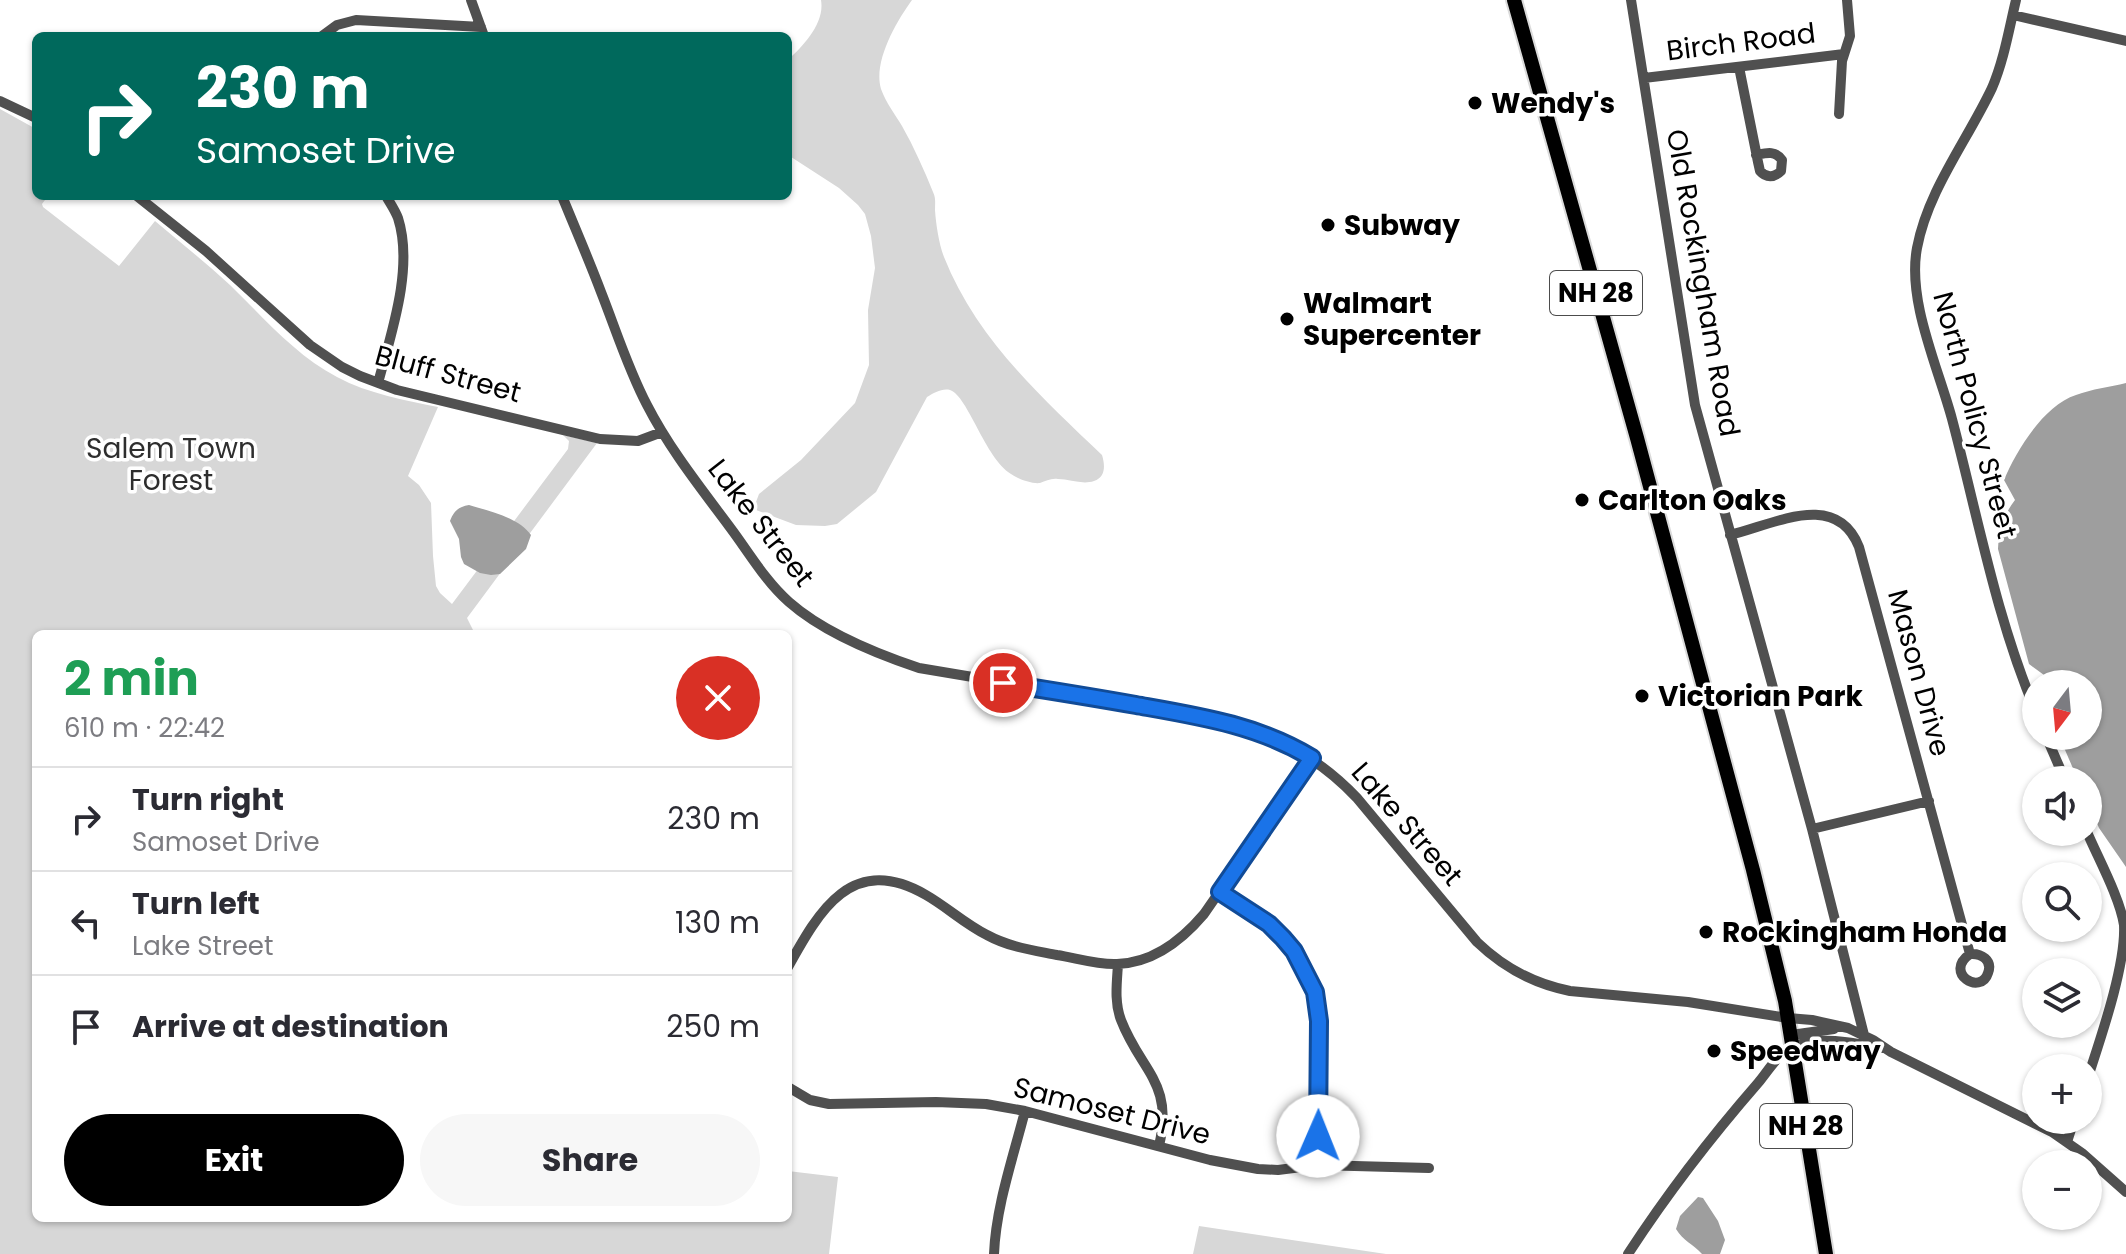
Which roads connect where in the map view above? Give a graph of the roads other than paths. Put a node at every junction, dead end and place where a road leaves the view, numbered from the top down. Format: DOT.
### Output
graph roads {
  1 [pos="471,0"];
  2 [pos="1514,0"];
  3 [pos="1631,0"];
  4 [pos="1847,0"];
  5 [pos="2016,0"];
  6 [pos="2013,15"];
  7 [pos="327,32"];
  8 [pos="482,32"];
  9 [pos="2126,41"];
  10 [pos="1844,54"];
  11 [pos="1739,67"];
  12 [pos="1644,78"];
  13 [pos="0,101"];
  14 [pos="1839,114"];
  15 [pos="32,116"];
  16 [pos="1756,155"];
  17 [pos="142,200"];
  18 [pos="388,200"];
  19 [pos="564,200"];
  20 [pos="378,383"];
  21 [pos="662,432"];
  22 [pos="1730,535"];
  23 [pos="2022,676"];
  24 [pos="1312,758"];
  25 [pos="1929,801"];
  26 [pos="1812,829"];
  27 [pos="2093,846"];
  28 [pos="1220,892"];
  29 [pos="1970,954"];
  30 [pos="792,960"];
  31 [pos="1118,964"];
  32 [pos="1788,1018"];
  33 [pos="1848,1028"];
  34 [pos="1864,1035"];
  35 [pos="1792,1040"];
  36 [pos="1884,1048"];
  37 [pos="2095,1054"];
  38 [pos="792,1089"];
  39 [pos="1025,1111"];
  40 [pos="2070,1134"];
  41 [pos="2067,1142"];
  42 [pos="1159,1146"];
  43 [pos="1317,1165"];
  44 [pos="1429,1168"];
  45 [pos="2126,1192"];
  46 [pos="994,1254"];
  47 [pos="1628,1254"];
  48 [pos="1826,1254"];
  1 -- 8 [label="street"];
  2 -- 32 [label="main road, NH 28"];
  3 -- 12 [label="street, Old Rockingham Road"];
  4 -- 10 [label="street"];
  5 -- 6 [label="street, North Policy Street"];
  6 -- 9 [label="street"];
  6 -- 23 [label="street, North Policy Street"];
  7 -- 8 [label="street"];
  10 -- 11 [label="street, Birch Road"];
  10 -- 14 [label="street"];
  11 -- 12 [label="street, Birch Road"];
  11 -- 16 [label="street"];
  12 -- 22 [label="street, Old Rockingham Road"];
  13 -- 15 [label="street"];
  17 -- 20 [label="street, Bluff Street"];
  18 -- 20 [label="street"];
  19 -- 21 [label="street, Lake Street"];
  20 -- 21 [label="street, Bluff Street"];
  21 -- 24 [label="street, Lake Street"];
  22 -- 25 [label="street, Mason Drive"];
  22 -- 26 [label="street, Old Rockingham Road"];
  24 -- 28 [label="street"];
  24 -- 32 [label="street, Lake Street"];
  25 -- 26 [label="street"];
  25 -- 29 [label="street, Mason Drive"];
  26 -- 34 [label="street, Old Rockingham Road"];
  27 -- 37 [label="street"];
  28 -- 31 [label="street"];
  28 -- 43 [label="street"];
  30 -- 31 [label="street"];
  31 -- 42 [label="street"];
  32 -- 33 [label="street, Lake Street"];
  32 -- 35 [label="main road, NH 28"];
  33 -- 34 [label="street, Lake Street"];
  33 -- 35 [label="street"];
  34 -- 36 [label="street, Lake Street"];
  35 -- 36 [label="street"];
  35 -- 47 [label="street"];
  35 -- 48 [label="main road, NH 28"];
  36 -- 41 [label="street"];
  38 -- 39 [label="street, Samoset Drive"];
  39 -- 42 [label="street, Samoset Drive"];
  39 -- 46 [label="street"];
  40 -- 41 [label="street"];
  41 -- 45 [label="street"];
  42 -- 43 [label="street, Samoset Drive"];
  43 -- 44 [label="street, Samoset Drive"];
}
